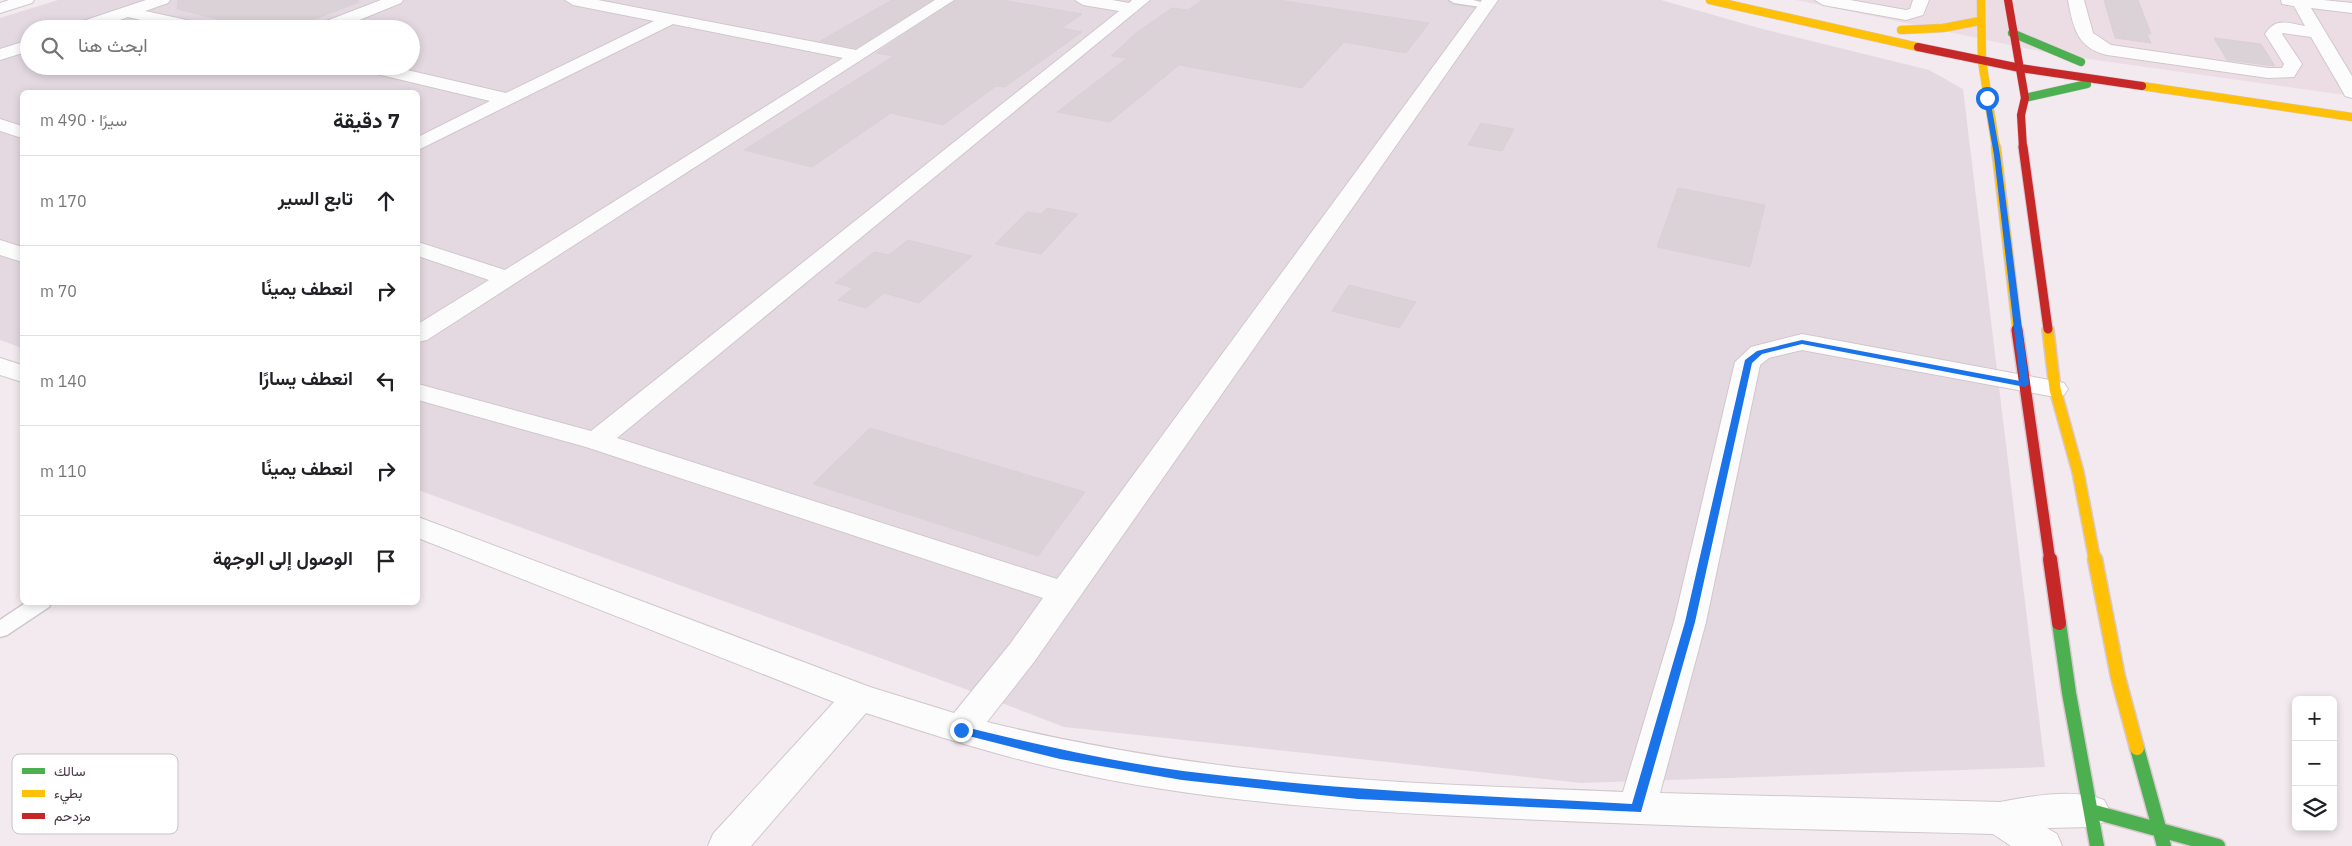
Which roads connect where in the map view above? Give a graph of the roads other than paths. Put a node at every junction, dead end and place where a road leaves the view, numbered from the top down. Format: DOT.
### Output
graph roads {
  1 [pos="26,0"];
  2 [pos="162,0"];
  3 [pos="395,0"];
  4 [pos="573,0"];
  5 [pos="946,0"];
  6 [pos="1083,0"];
  7 [pos="1454,0"];
  8 [pos="1710,0"];
  9 [pos="1921,0"];
  10 [pos="1981,0"];
  11 [pos="2008,0"];
  12 [pos="2076,0"];
  13 [pos="2292,1"];
  14 [pos="1488,2"];
  15 [pos="1136,4"];
  16 [pos="1826,7"];
  17 [pos="0,8"];
  18 [pos="2352,8"];
  19 [pos="127,12"];
  20 [pos="104,20"];
  21 [pos="163,20"];
  22 [pos="345,20"];
  23 [pos="669,20"];
  24 [pos="1980,21"];
  25 [pos="1892,29"];
  26 [pos="2319,32"];
  27 [pos="2012,33"];
  28 [pos="1947,40"];
  29 [pos="20,48"];
  30 [pos="2013,50"];
  31 [pos="0,55"];
  32 [pos="856,56"];
  33 [pos="1982,60"];
  34 [pos="2020,68"];
  35 [pos="404,75"];
  36 [pos="2110,82"];
  37 [pos="2025,98"];
  38 [pos="506,99"];
  39 [pos="2349,99"];
  40 [pos="2352,117"];
  41 [pos="0,125"];
  42 [pos="20,131"];
  43 [pos="420,143"];
  44 [pos="0,247"];
  45 [pos="2007,249"];
  46 [pos="420,250"];
  47 [pos="20,254"];
  48 [pos="2039,257"];
  49 [pos="507,278"];
  50 [pos="420,334"];
  51 [pos="0,366"];
  52 [pos="20,373"];
  53 [pos="2025,384"];
  54 [pos="2055,389"];
  55 [pos="420,393"];
  56 [pos="596,441"];
  57 [pos="420,528"];
  58 [pos="1063,593"];
  59 [pos="38,605"];
  60 [pos="0,630"];
  61 [pos="859,697"];
  62 [pos="961,730"];
  63 [pos="1637,809"];
  64 [pos="2000,818"];
  65 [pos="2094,829"];
  66 [pos="2160,831"];
  67 [pos="727,846"];
  68 [pos="2043,846"];
  69 [pos="2164,846"];
  70 [pos="2218,846"];
  1 -- 17 [label="street"];
  2 -- 19 [label="street"];
  3 -- 22 [label="street"];
  4 -- 23 [label="street"];
  5 -- 32 [label="street"];
  6 -- 15 [label="street"];
  7 -- 14 [label="lane"];
  8 -- 33 [label="street"];
  9 -- 16 [label="street"];
  10 -- 24 [label="street"];
  11 -- 27 [label="street"];
  12 -- 26 [label="street"];
  13 -- 18 [label="street"];
  13 -- 26 [label="street"];
  14 -- 58 [label="street"];
  15 -- 56 [label="street"];
  16 -- 25 [label="street"];
  19 -- 20 [label="street"];
  19 -- 21 [label="street"];
  23 -- 32 [label="street"];
  23 -- 38 [label="street"];
  24 -- 25 [label="street"];
  24 -- 33 [label="street"];
  25 -- 28 [label="street"];
  26 -- 39 [label="street"];
  27 -- 30 [label="street"];
  27 -- 30 [label="street"];
  29 -- 31 [label="street"];
  30 -- 34 [label="street"];
  32 -- 49 [label="street"];
  33 -- 34 [label="street"];
  33 -- 45 [label="street"];
  34 -- 36 [label="street"];
  34 -- 37 [label="street"];
  35 -- 38 [label="street"];
  36 -- 37 [label="street"];
  36 -- 40 [label="street"];
  37 -- 48 [label="street"];
  38 -- 43 [label="street"];
  41 -- 42 [label="street"];
  44 -- 47 [label="street"];
  45 -- 48 [label="street"];
  45 -- 53 [label="street"];
  46 -- 49 [label="street"];
  48 -- 54 [label="street"];
  49 -- 50 [label="street"];
  51 -- 52 [label="street"];
  53 -- 54 [label="street"];
  53 -- 63 [label="street"];
  53 -- 65 [label="street"];
  54 -- 66 [label="street"];
  55 -- 56 [label="street"];
  56 -- 58 [label="street"];
  57 -- 61 [label="street"];
  58 -- 62 [label="street"];
  59 -- 60 [label="lane"];
  61 -- 62 [label="street"];
  61 -- 67 [label="street"];
  62 -- 63 [label="street"];
  63 -- 64 [label="street"];
  64 -- 65 [label="street"];
  64 -- 68 [label="street"];
  65 -- 66 [label="street"];
  66 -- 69 [label="street"];
  66 -- 70 [label="street"];
}
